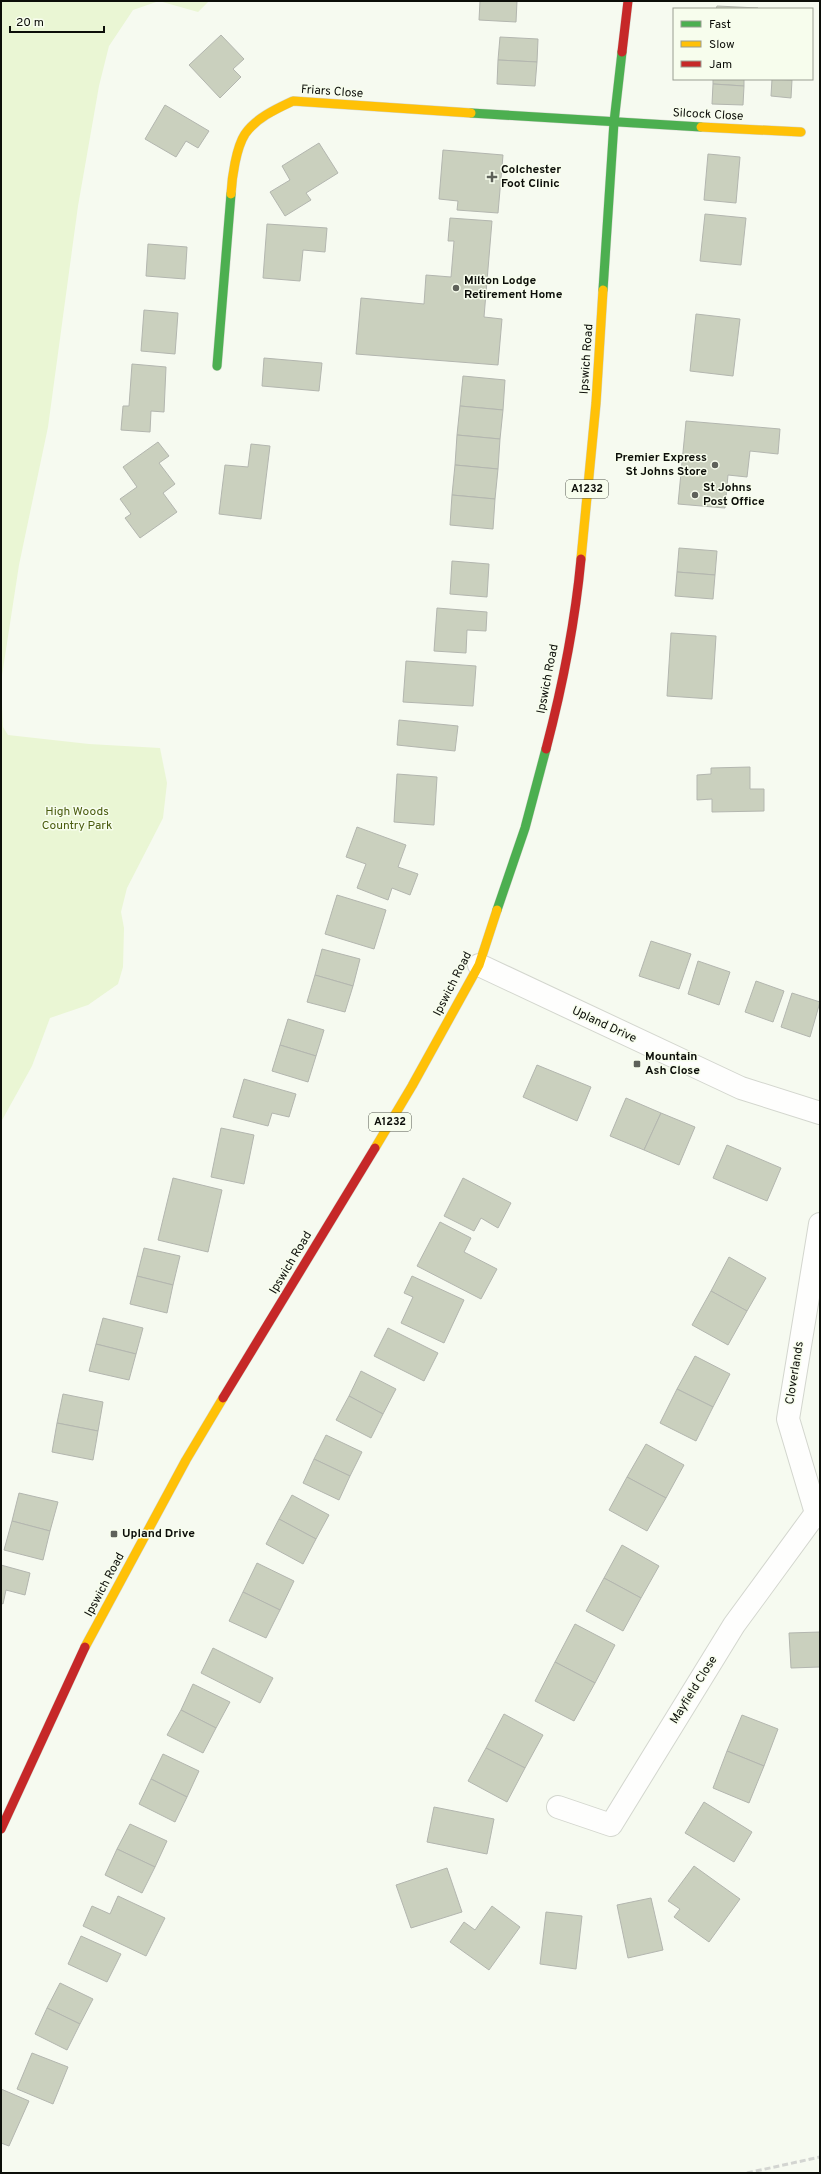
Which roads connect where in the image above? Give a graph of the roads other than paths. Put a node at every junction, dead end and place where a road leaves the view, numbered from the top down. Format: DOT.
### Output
graph roads {
  1 [pos="628,1"];
  2 [pos="614,122"];
  3 [pos="801,132"];
  4 [pos="217,366"];
  5 [pos="478,965"];
  6 [pos="820,1113"];
  7 [pos="820,1224"];
  8 [pos="818,1515"];
  9 [pos="558,1807"];
  10 [pos="1,1829"];
  1 -- 2 [label="main road, Ipswich Road / A1232"];
  2 -- 3 [label="main road, Silcock Close"];
  2 -- 4 [label="main road, Friars Close"];
  2 -- 5 [label="main road, Ipswich Road / A1232"];
  5 -- 6 [label="street, Upland Drive"];
  5 -- 10 [label="main road, Ipswich Road / A1232"];
  7 -- 8 [label="street, Cloverlands"];
  8 -- 9 [label="street, Mayfield Close"];
}
